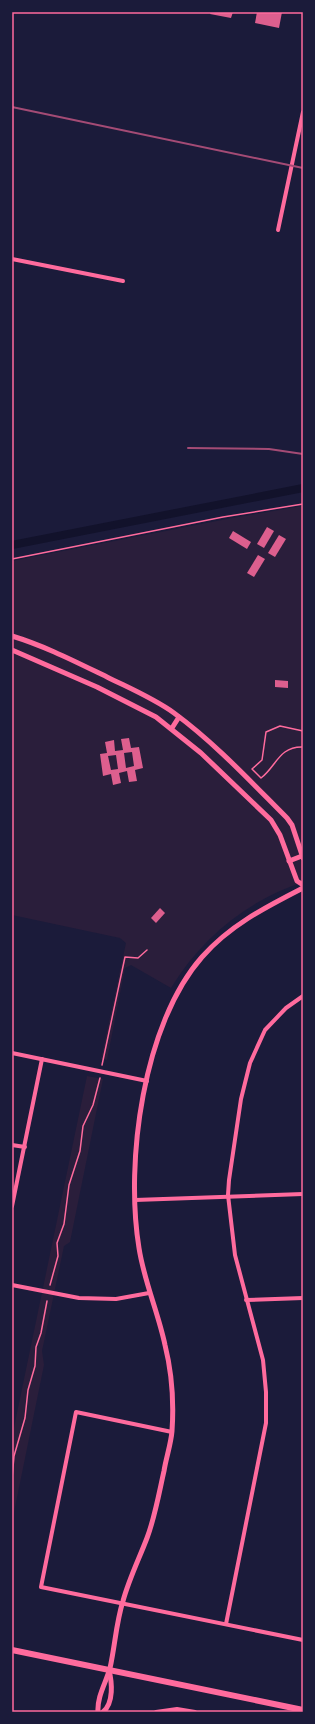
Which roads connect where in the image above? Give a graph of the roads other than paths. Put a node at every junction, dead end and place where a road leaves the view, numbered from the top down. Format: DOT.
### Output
graph roads {
  1 [pos="303,112"];
  2 [pos="278,230"];
  3 [pos="12,259"];
  4 [pos="122,281"];
  5 [pos="12,636"];
  6 [pos="12,650"];
  7 [pos="180,717"];
  8 [pos="172,728"];
  9 [pos="303,857"];
  10 [pos="289,861"];
  11 [pos="303,885"];
  12 [pos="303,888"];
  13 [pos="303,996"];
  14 [pos="12,1053"];
  15 [pos="42,1059"];
  16 [pos="147,1081"];
  17 [pos="12,1145"];
  18 [pos="25,1147"];
  19 [pos="303,1194"];
  20 [pos="228,1195"];
  21 [pos="135,1200"];
  22 [pos="12,1206"];
  23 [pos="12,1285"];
  24 [pos="149,1293"];
  25 [pos="303,1298"];
  26 [pos="246,1300"];
  27 [pos="172,1432"];
  28 [pos="122,1603"];
  29 [pos="226,1624"];
  30 [pos="303,1640"];
  31 [pos="12,1650"];
  32 [pos="110,1670"];
  33 [pos="303,1710"];
  34 [pos="98,1712"];
  35 [pos="104,1712"];
  36 [pos="156,1712"];
  37 [pos="195,1712"];
  1 -- 2 [label="street"];
  3 -- 4 [label="street"];
  5 -- 7 [label="street"];
  6 -- 8 [label="street"];
  7 -- 8 [label="street"];
  7 -- 9 [label="street"];
  8 -- 10 [label="street"];
  9 -- 10 [label="street"];
  10 -- 11 [label="street"];
  12 -- 16 [label="street"];
  13 -- 20 [label="street"];
  14 -- 15 [label="street"];
  15 -- 16 [label="street"];
  15 -- 18 [label="street"];
  16 -- 21 [label="street"];
  17 -- 18 [label="street"];
  18 -- 22 [label="street"];
  19 -- 20 [label="street"];
  20 -- 21 [label="street"];
  20 -- 26 [label="street"];
  21 -- 24 [label="street"];
  23 -- 24 [label="street"];
  24 -- 27 [label="street"];
  25 -- 26 [label="street"];
  26 -- 29 [label="street"];
  27 -- 28 [label="street"];
  27 -- 28 [label="street"];
  28 -- 29 [label="street"];
  28 -- 32 [label="street"];
  29 -- 30 [label="street"];
  31 -- 32 [label="main road"];
  32 -- 33 [label="main road"];
  32 -- 34 [label="street"];
  32 -- 35 [label="street"];
  36 -- 37 [label="street"];
}
